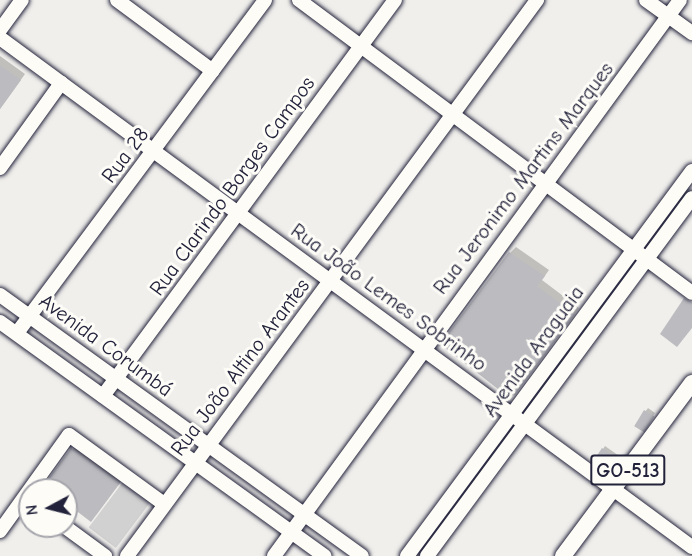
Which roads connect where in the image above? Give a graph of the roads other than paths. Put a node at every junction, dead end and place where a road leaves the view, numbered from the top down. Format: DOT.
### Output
graph roads {
  1 [pos="22,0"];
  2 [pos="117,0"];
  3 [pos="265,0"];
  4 [pos="299,0"];
  5 [pos="395,0"];
  6 [pos="537,0"];
  7 [pos="646,0"];
  8 [pos="680,0"];
  9 [pos="669,16"];
  10 [pos="0,30"];
  11 [pos="692,33"];
  12 [pos="0,38"];
  13 [pos="361,46"];
  14 [pos="213,71"];
  15 [pos="61,83"];
  16 [pos="454,115"];
  17 [pos="154,152"];
  18 [pos="0,168"];
  19 [pos="692,171"];
  20 [pos="545,183"];
  21 [pos="692,198"];
  22 [pos="239,214"];
  23 [pos="634,250"];
  24 [pos="647,260"];
  25 [pos="330,280"];
  26 [pos="692,293"];
  27 [pos="0,295"];
  28 [pos="30,316"];
  29 [pos="0,322"];
  30 [pos="573,332"];
  31 [pos="17,333"];
  32 [pos="585,341"];
  33 [pos="422,349"];
  34 [pos="116,378"];
  35 [pos="692,383"];
  36 [pos="103,396"];
  37 [pos="519,416"];
  38 [pos="209,445"];
  39 [pos="195,463"];
  40 [pos="41,478"];
  41 [pos="616,487"];
  42 [pos="457,502"];
  43 [pos="164,504"];
  44 [pos="18,510"];
  45 [pos="302,516"];
  46 [pos="0,531"];
  47 [pos="291,532"];
  48 [pos="78,536"];
  49 [pos="692,547"];
  50 [pos="105,556"];
  51 [pos="127,556"];
  52 [pos="274,556"];
  53 [pos="325,556"];
  54 [pos="362,556"];
  55 [pos="407,556"];
  56 [pos="427,556"];
  57 [pos="563,556"];
  1 -- 10 [label="street"];
  2 -- 14 [label="street"];
  3 -- 14 [label="street, Rua 28"];
  4 -- 13 [label="street"];
  5 -- 13 [label="street, Rua Clarindo Borges Campos"];
  6 -- 16 [label="street, Rua João Altino Arantes"];
  7 -- 9 [label="street"];
  8 -- 9 [label="street, Rua Jeronimo Martins Marques"];
  9 -- 11 [label="street"];
  9 -- 20 [label="street, Rua Jeronimo Martins Marques"];
  12 -- 15 [label="street, Rua João Lemes Sobrinho"];
  13 -- 16 [label="street"];
  13 -- 22 [label="street, Rua Clarindo Borges Campos"];
  14 -- 17 [label="street, Rua 28"];
  15 -- 17 [label="street, Rua João Lemes Sobrinho"];
  15 -- 18 [label="street"];
  16 -- 20 [label="street"];
  16 -- 25 [label="street, Rua João Altino Arantes"];
  17 -- 22 [label="street, Rua João Lemes Sobrinho"];
  17 -- 28 [label="street, Rua 28"];
  19 -- 23 [label="street, Avenida Araguaia"];
  20 -- 23 [label="street"];
  20 -- 33 [label="street, Rua Jeronimo Martins Marques"];
  21 -- 24 [label="street, Avenida Araguaia"];
  22 -- 25 [label="street, Rua João Lemes Sobrinho"];
  22 -- 34 [label="street, Rua Clarindo Borges Campos"];
  23 -- 24 [label="street"];
  23 -- 30 [label="street, Avenida Araguaia"];
  24 -- 26 [label="street"];
  24 -- 32 [label="street, Avenida Araguaia"];
  25 -- 33 [label="street, Rua João Lemes Sobrinho"];
  25 -- 38 [label="street, Rua João Altino Arantes"];
  27 -- 28 [label="street, Avenida Corumbá"];
  28 -- 31 [label="street, Rua 28"];
  28 -- 34 [label="street, Avenida Corumbá"];
  29 -- 31 [label="street, Avenida Corumbá"];
  30 -- 32 [label="street"];
  30 -- 37 [label="street, Avenida Araguaia"];
  31 -- 36 [label="street, Avenida Corumbá"];
  32 -- 37 [label="street, Avenida Araguaia"];
  33 -- 37 [label="street, Rua João Lemes Sobrinho"];
  33 -- 45 [label="street, Rua Jeronimo Martins Marques"];
  34 -- 36 [label="street, Rua Clarindo Borges Campos"];
  34 -- 38 [label="street, Avenida Corumbá"];
  35 -- 41 [label="main road, GO-513"];
  36 -- 39 [label="street, Avenida Corumbá"];
  37 -- 41 [label="street, Rua João Lemes Sobrinho"];
  37 -- 42 [label="street, Avenida Araguaia"];
  38 -- 39 [label="street, Rua João Altino Arantes"];
  38 -- 45 [label="street, Avenida Corumbá"];
  39 -- 43 [label="street, Rua João Altino Arantes"];
  39 -- 47 [label="street, Avenida Corumbá"];
  40 -- 43 [label="street"];
  41 -- 49 [label="street, Rua João Lemes Sobrinho"];
  41 -- 57 [label="main road, GO-513"];
  42 -- 55 [label="street, Avenida Araguaia"];
  42 -- 56 [label="street, Avenida Araguaia"];
  43 -- 51 [label="street, Rua João Altino Arantes"];
  44 -- 46 [label="street"];
  45 -- 47 [label="street, Rua Jeronimo Martins Marques"];
  45 -- 54 [label="street, Avenida Corumbá"];
  47 -- 52 [label="street, Rua Jeronimo Martins Marques"];
  47 -- 53 [label="street, Avenida Corumbá"];
  48 -- 50 [label="street"];
}
